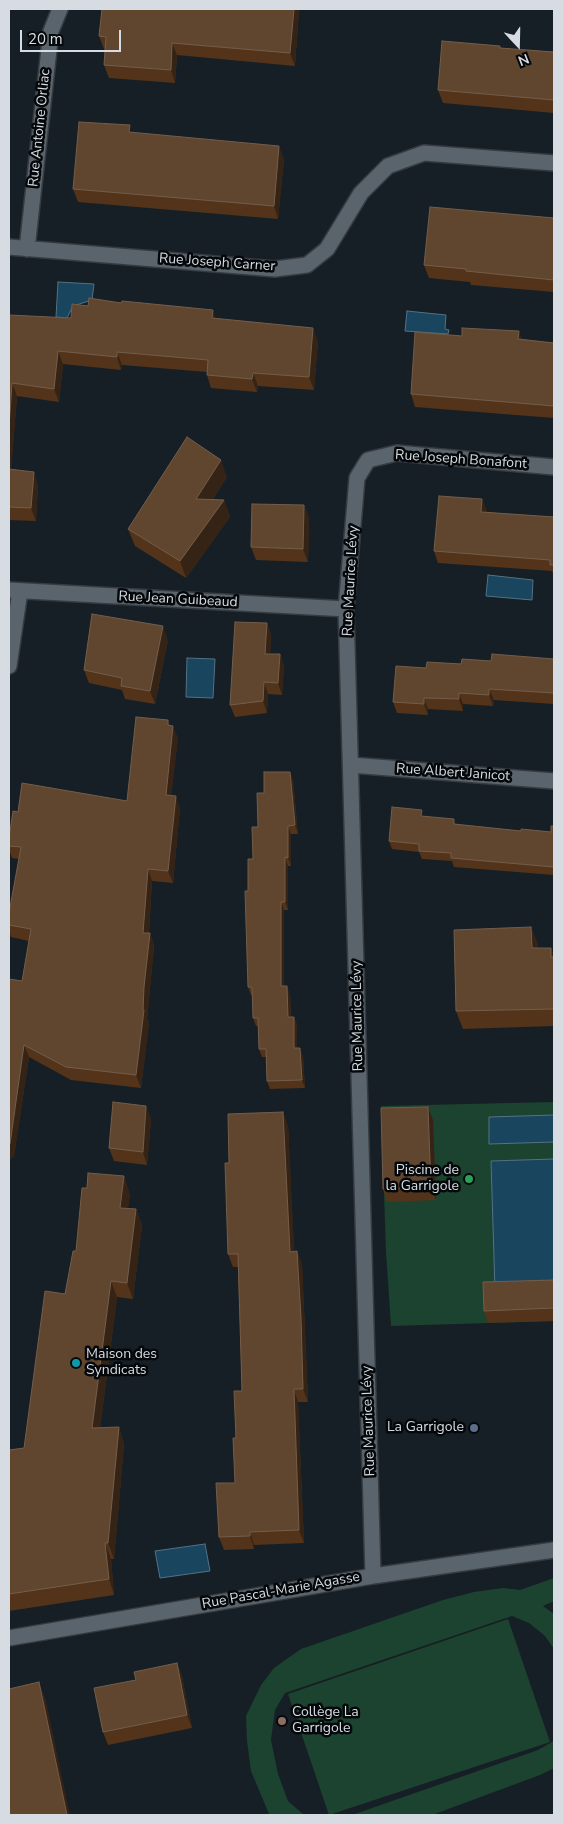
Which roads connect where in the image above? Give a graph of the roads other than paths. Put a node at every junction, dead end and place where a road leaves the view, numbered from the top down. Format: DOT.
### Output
graph roads {
  1 [pos="60,9"];
  2 [pos="554,163"];
  3 [pos="9,248"];
  4 [pos="27,249"];
  5 [pos="368,460"];
  6 [pos="554,467"];
  7 [pos="15,590"];
  8 [pos="346,609"];
  9 [pos="9,666"];
  10 [pos="351,766"];
  11 [pos="554,781"];
  12 [pos="554,1550"];
  13 [pos="373,1576"];
  14 [pos="9,1638"];
  1 -- 4 [label="street, Rue Antoine Orliac"];
  2 -- 4 [label="street, Rue Joseph Carner"];
  3 -- 4 [label="street, Rue Joseph Carner"];
  5 -- 6 [label="street, Rue Joseph Bonafont"];
  5 -- 8 [label="street, Rue Maurice Lévy"];
  7 -- 8 [label="street, Rue Jean Guibeaud"];
  7 -- 9 [label="street"];
  8 -- 10 [label="street, Rue Maurice Lévy"];
  10 -- 11 [label="street, Rue Albert Janicot"];
  10 -- 13 [label="street, Rue Maurice Lévy"];
  12 -- 13 [label="street, Rue Pascal-Marie Agasse"];
  13 -- 14 [label="street, Rue Pascal-Marie Agasse"];
}
